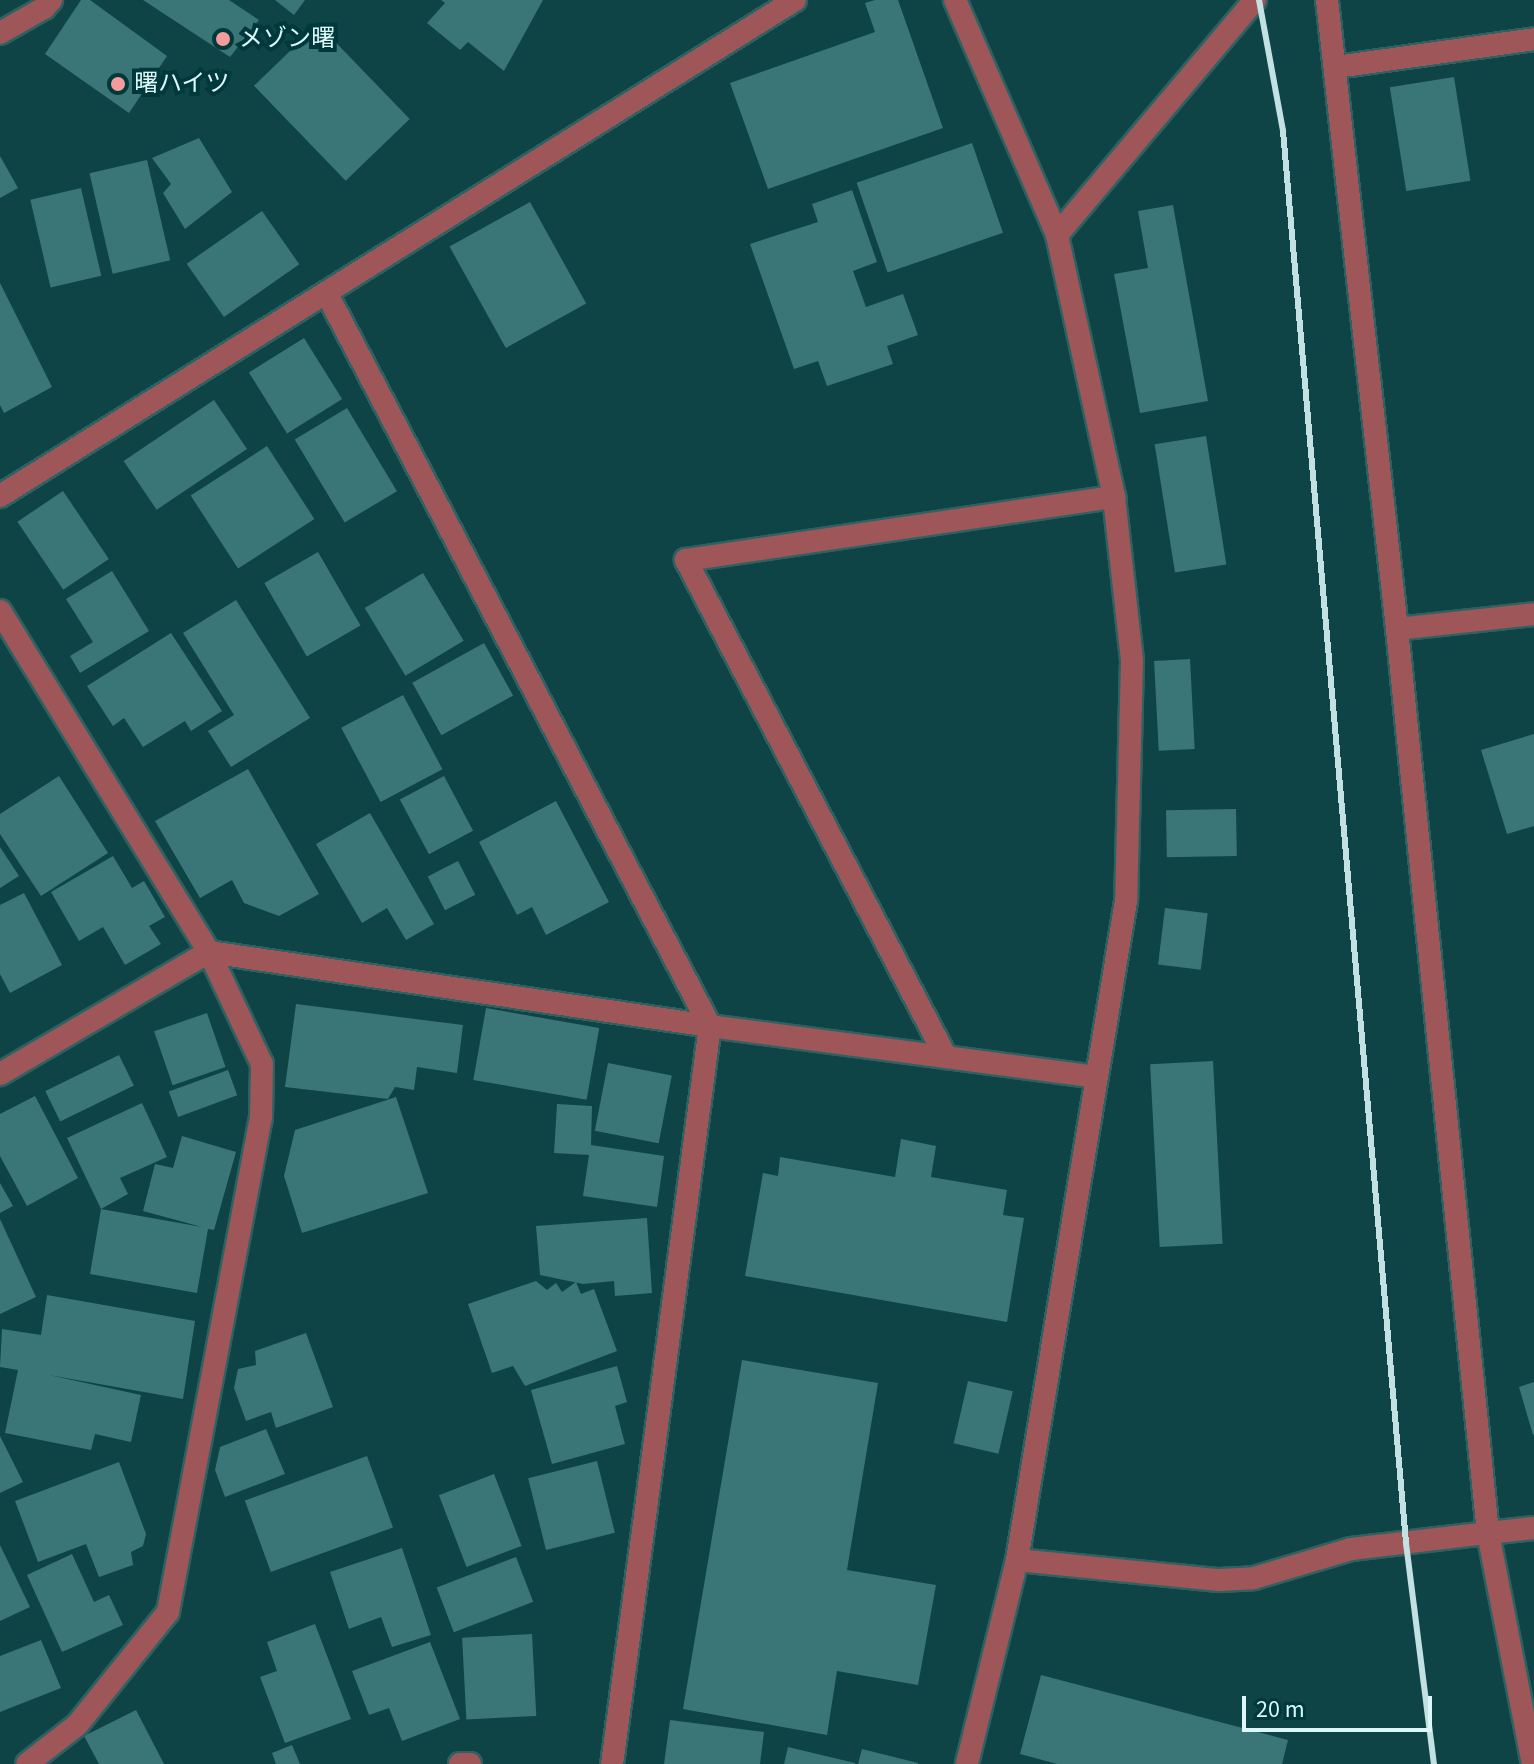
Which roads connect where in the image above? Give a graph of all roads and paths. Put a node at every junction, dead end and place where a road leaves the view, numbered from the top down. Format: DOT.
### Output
graph roads {
  1 [pos="51,0"];
  2 [pos="795,0"];
  3 [pos="955,0"];
  4 [pos="1255,0"];
  5 [pos="1327,0"];
  6 [pos="0,33"];
  7 [pos="1534,39"];
  8 [pos="1336,67"];
  9 [pos="1057,235"];
  10 [pos="327,294"];
  11 [pos="0,496"];
  12 [pos="1114,497"];
  13 [pos="0,611"];
  14 [pos="1534,614"];
  15 [pos="1397,629"];
  16 [pos="209,952"];
  17 [pos="710,1026"];
  18 [pos="946,1057"];
  19 [pos="0,1074"];
  20 [pos="1097,1077"];
  21 [pos="1534,1528"];
  22 [pos="1488,1533"];
  23 [pos="1017,1560"];
  24 [pos="27,1764"];
  25 [pos="460,1764"];
  26 [pos="470,1764"];
  27 [pos="612,1764"];
  28 [pos="967,1764"];
  29 [pos="1533,1764"];
  1 -- 6 [label="street"];
  2 -- 10 [label="street"];
  3 -- 9 [label="street"];
  4 -- 9 [label="street"];
  5 -- 8 [label="street"];
  7 -- 8 [label="street"];
  8 -- 15 [label="street"];
  9 -- 12 [label="street"];
  10 -- 11 [label="street"];
  10 -- 17 [label="street"];
  12 -- 18 [label="street"];
  12 -- 20 [label="street"];
  13 -- 16 [label="street"];
  14 -- 15 [label="street"];
  15 -- 22 [label="street"];
  16 -- 17 [label="street"];
  16 -- 19 [label="street"];
  16 -- 24 [label="street"];
  17 -- 18 [label="street"];
  17 -- 27 [label="street"];
  18 -- 20 [label="street"];
  20 -- 23 [label="street"];
  21 -- 22 [label="street"];
  22 -- 23 [label="street"];
  22 -- 29 [label="street"];
  23 -- 28 [label="street"];
  25 -- 26 [label="street"];
}
